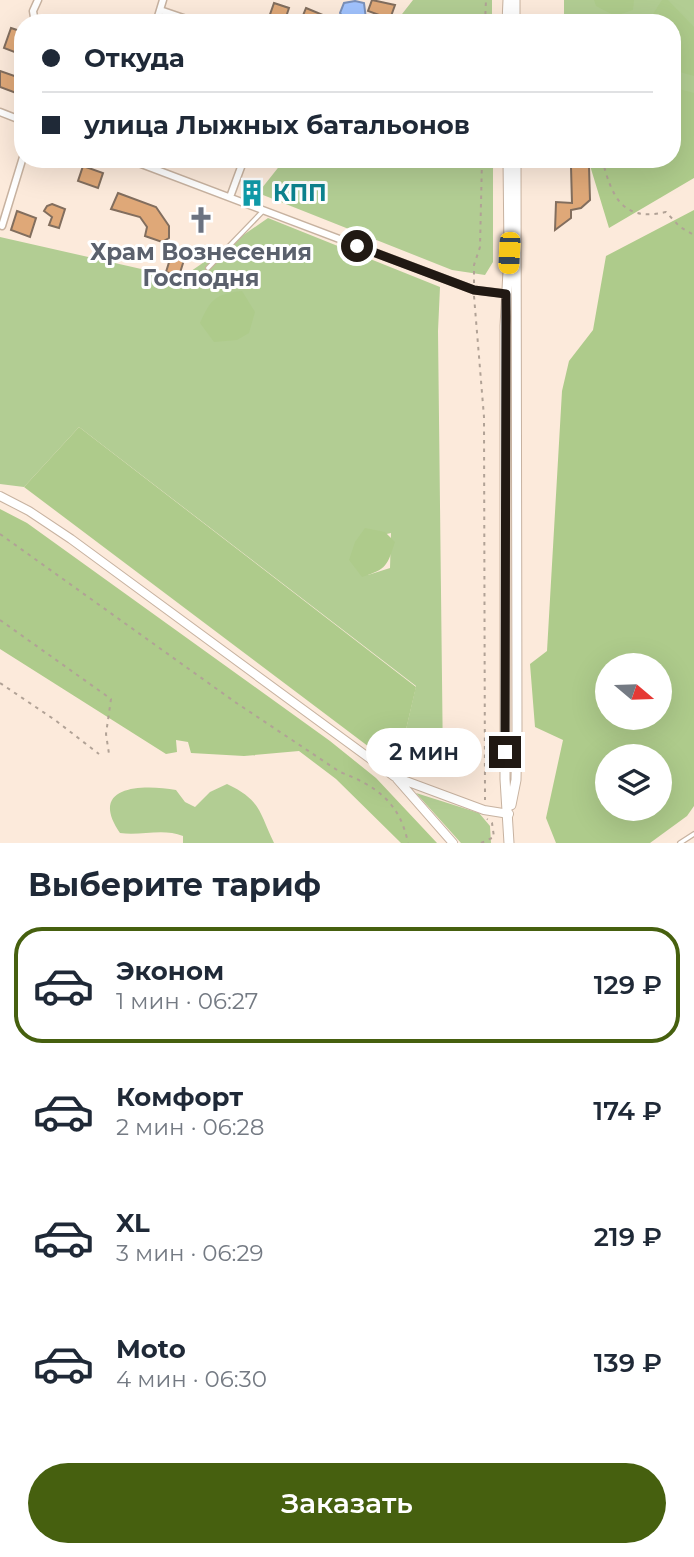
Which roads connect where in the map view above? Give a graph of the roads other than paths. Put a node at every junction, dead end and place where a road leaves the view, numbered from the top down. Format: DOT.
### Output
graph roads {
  1 [pos="163,0"];
  2 [pos="160,9"];
  3 [pos="159,14"];
  4 [pos="174,14"];
  5 [pos="20,168"];
  6 [pos="152,168"];
  7 [pos="241,168"];
  8 [pos="508,168"];
  9 [pos="516,168"];
  10 [pos="230,197"];
  11 [pos="264,210"];
  12 [pos="2,226"];
  13 [pos="208,268"];
  14 [pos="511,294"];
  15 [pos="0,496"];
  16 [pos="395,777"];
  17 [pos="509,814"];
  18 [pos="694,834"];
  19 [pos="453,843"];
  20 [pos="509,843"];
  21 [pos="680,843"];
  1 -- 2 [label="street"];
  2 -- 3 [label="street"];
  2 -- 4 [label="street"];
  5 -- 12 [label="street"];
  6 -- 10 [label="street"];
  7 -- 10 [label="street"];
  8 -- 14 [label="main road"];
  9 -- 14 [label="main road"];
  10 -- 11 [label="street"];
  11 -- 13 [label="lane"];
  11 -- 14 [label="street"];
  14 -- 17 [label="main road"];
  15 -- 16 [label="street"];
  16 -- 17 [label="street"];
  16 -- 19 [label="street"];
  17 -- 20 [label="main road"];
  18 -- 21 [label="lane"];
}
